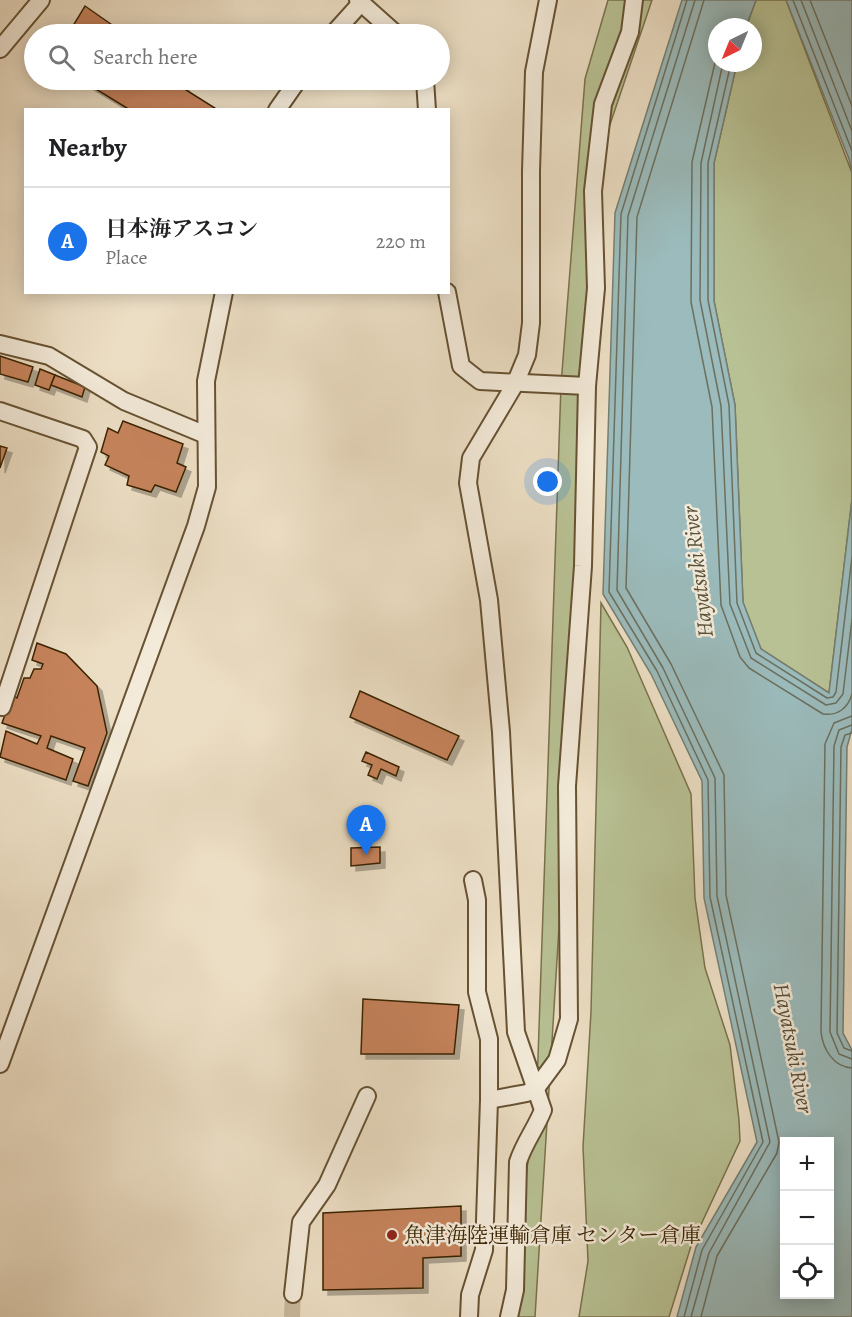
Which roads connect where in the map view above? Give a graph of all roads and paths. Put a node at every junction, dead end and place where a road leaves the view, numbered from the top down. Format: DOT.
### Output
graph roads {
  1 [pos="41,0"];
  2 [pos="548,0"];
  3 [pos="634,0"];
  4 [pos="359,2"];
  5 [pos="341,24"];
  6 [pos="384,24"];
  7 [pos="0,49"];
  8 [pos="291,90"];
  9 [pos="426,90"];
  10 [pos="278,108"];
  11 [pos="427,108"];
  12 [pos="224,294"];
  13 [pos="447,294"];
  14 [pos="0,344"];
  15 [pos="515,384"];
  16 [pos="587,386"];
  17 [pos="0,411"];
  18 [pos="206,435"];
  19 [pos="1,709"];
  20 [pos="473,880"];
  21 [pos="0,1064"];
  22 [pos="537,1087"];
  23 [pos="367,1096"];
  24 [pos="489,1101"];
  25 [pos="292,1294"];
  26 [pos="468,1317"];
  27 [pos="509,1317"];
  1 -- 7 [label="street"];
  2 -- 15 [label="street"];
  3 -- 16 [label="street"];
  4 -- 5 [label="street"];
  4 -- 6 [label="street"];
  8 -- 10 [label="street"];
  9 -- 11 [label="street"];
  12 -- 18 [label="street"];
  13 -- 15 [label="street"];
  14 -- 18 [label="street"];
  15 -- 16 [label="street"];
  15 -- 22 [label="street"];
  16 -- 22 [label="street"];
  17 -- 19 [label="street"];
  18 -- 21 [label="street"];
  20 -- 24 [label="street"];
  22 -- 24 [label="street"];
  22 -- 27 [label="street"];
  23 -- 25 [label="street"];
  24 -- 26 [label="street"];
}
